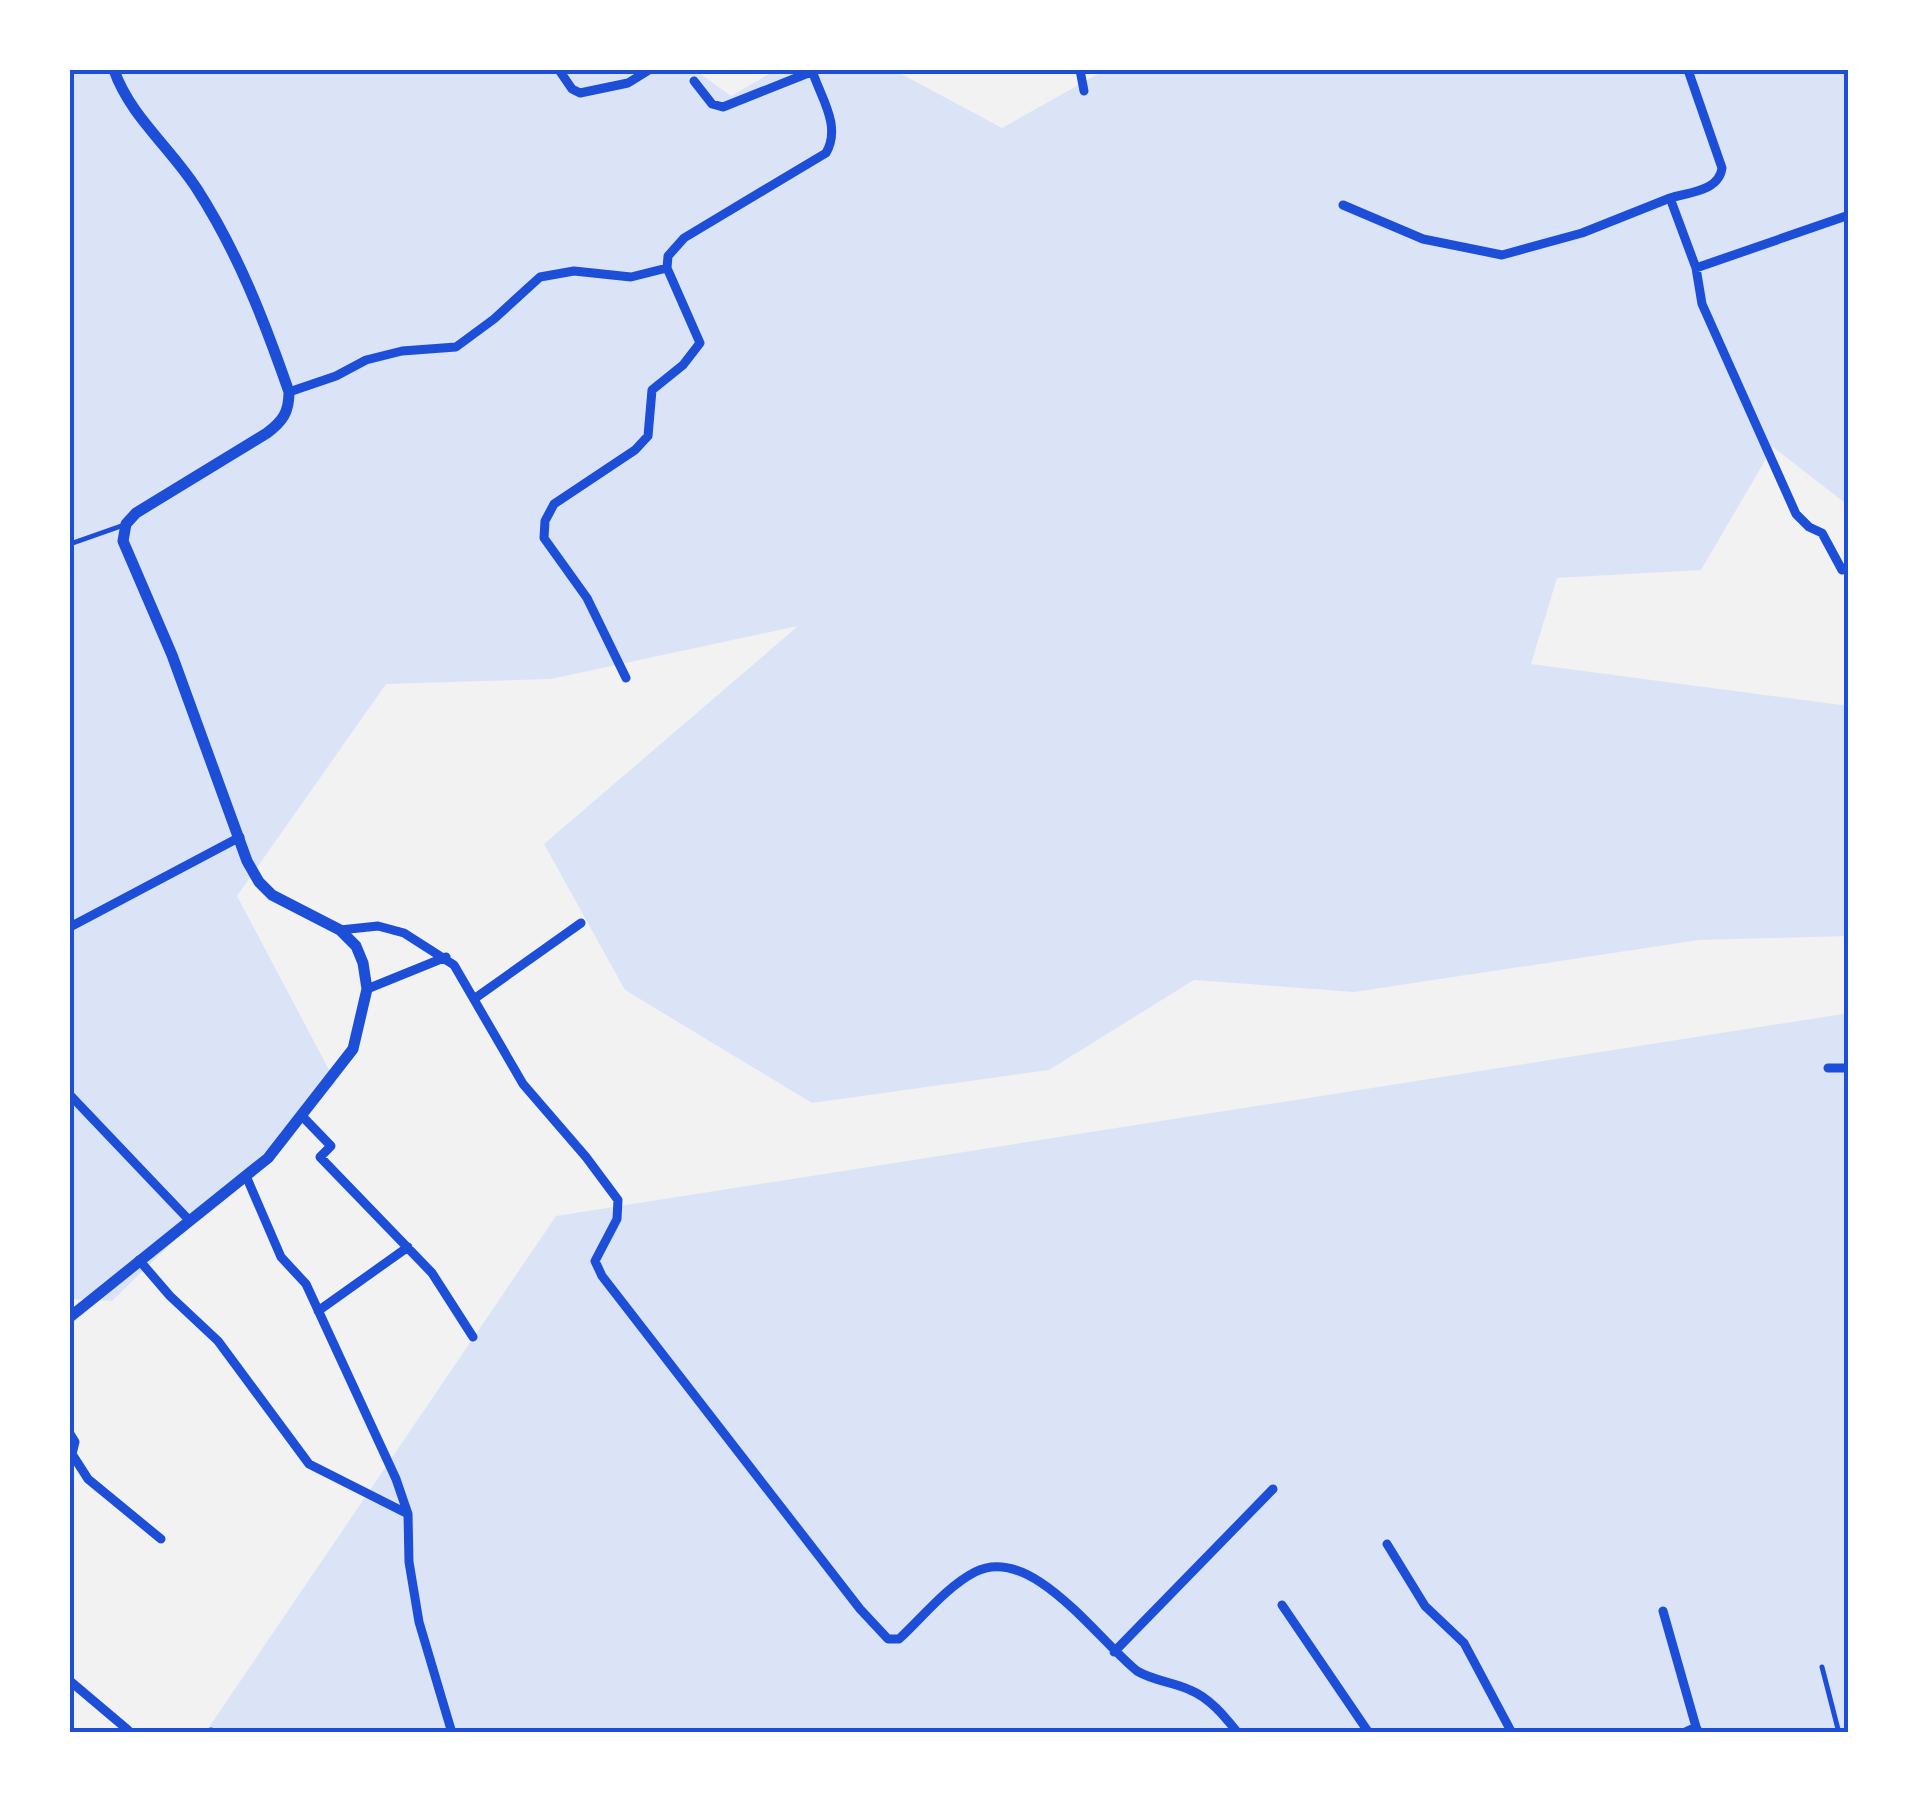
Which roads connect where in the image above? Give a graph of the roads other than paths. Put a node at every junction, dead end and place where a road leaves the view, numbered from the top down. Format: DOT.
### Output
graph roads {
  1 [pos="114,70"];
  2 [pos="559,70"];
  3 [pos="649,70"];
  4 [pos="1080,70"];
  5 [pos="1688,70"];
  6 [pos="812,71"];
  7 [pos="694,82"];
  8 [pos="1084,91"];
  9 [pos="1670,198"];
  10 [pos="1343,206"];
  11 [pos="1849,215"];
  12 [pos="667,268"];
  13 [pos="1696,268"];
  14 [pos="288,392"];
  15 [pos="126,524"];
  16 [pos="70,544"];
  17 [pos="1842,570"];
  18 [pos="626,678"];
  19 [pos="240,837"];
  20 [pos="581,924"];
  21 [pos="70,928"];
  22 [pos="340,930"];
  23 [pos="446,957"];
  24 [pos="367,990"];
  25 [pos="474,999"];
  26 [pos="1828,1068"];
  27 [pos="1849,1068"];
  28 [pos="70,1095"];
  29 [pos="302,1116"];
  30 [pos="246,1176"];
  31 [pos="189,1220"];
  32 [pos="408,1247"];
  33 [pos="138,1260"];
  34 [pos="318,1312"];
  35 [pos="70,1317"];
  36 [pos="474,1337"];
  37 [pos="70,1434"];
  38 [pos="80,1467"];
  39 [pos="70,1476"];
  40 [pos="1272,1489"];
  41 [pos="408,1514"];
  42 [pos="161,1539"];
  43 [pos="1388,1544"];
  44 [pos="1282,1605"];
  45 [pos="1663,1612"];
  46 [pos="1114,1652"];
  47 [pos="1822,1668"];
  48 [pos="70,1680"];
  49 [pos="128,1730"];
  50 [pos="1698,1730"];
  51 [pos="452,1733"];
  52 [pos="1238,1733"];
  53 [pos="1369,1733"];
  54 [pos="1512,1733"];
  55 [pos="1682,1733"];
  56 [pos="1839,1733"];
  1 -- 14 [label="street"];
  2 -- 3 [label="street"];
  4 -- 8 [label="street"];
  5 -- 9 [label="street"];
  6 -- 7 [label="street"];
  6 -- 12 [label="street"];
  9 -- 10 [label="street"];
  9 -- 13 [label="street"];
  11 -- 13 [label="street"];
  12 -- 14 [label="street"];
  12 -- 18 [label="street"];
  13 -- 17 [label="street"];
  14 -- 15 [label="street"];
  15 -- 16 [label="lane"];
  15 -- 19 [label="street"];
  19 -- 21 [label="street"];
  19 -- 22 [label="street"];
  20 -- 25 [label="street"];
  22 -- 23 [label="street"];
  22 -- 24 [label="street"];
  23 -- 24 [label="street"];
  23 -- 25 [label="street"];
  24 -- 29 [label="street"];
  25 -- 46 [label="street"];
  26 -- 27 [label="street"];
  28 -- 31 [label="street"];
  29 -- 30 [label="street"];
  29 -- 32 [label="street"];
  30 -- 31 [label="street"];
  30 -- 34 [label="street"];
  31 -- 33 [label="street"];
  32 -- 34 [label="street"];
  32 -- 36 [label="street"];
  33 -- 35 [label="street"];
  33 -- 41 [label="street"];
  34 -- 41 [label="street"];
  37 -- 38 [label="street"];
  38 -- 39 [label="street"];
  38 -- 42 [label="street"];
  40 -- 46 [label="street"];
  41 -- 51 [label="street"];
  43 -- 54 [label="street"];
  44 -- 53 [label="street"];
  45 -- 50 [label="street"];
  46 -- 52 [label="street"];
  47 -- 56 [label="lane"];
  48 -- 49 [label="street"];
  50 -- 55 [label="street"];
}
